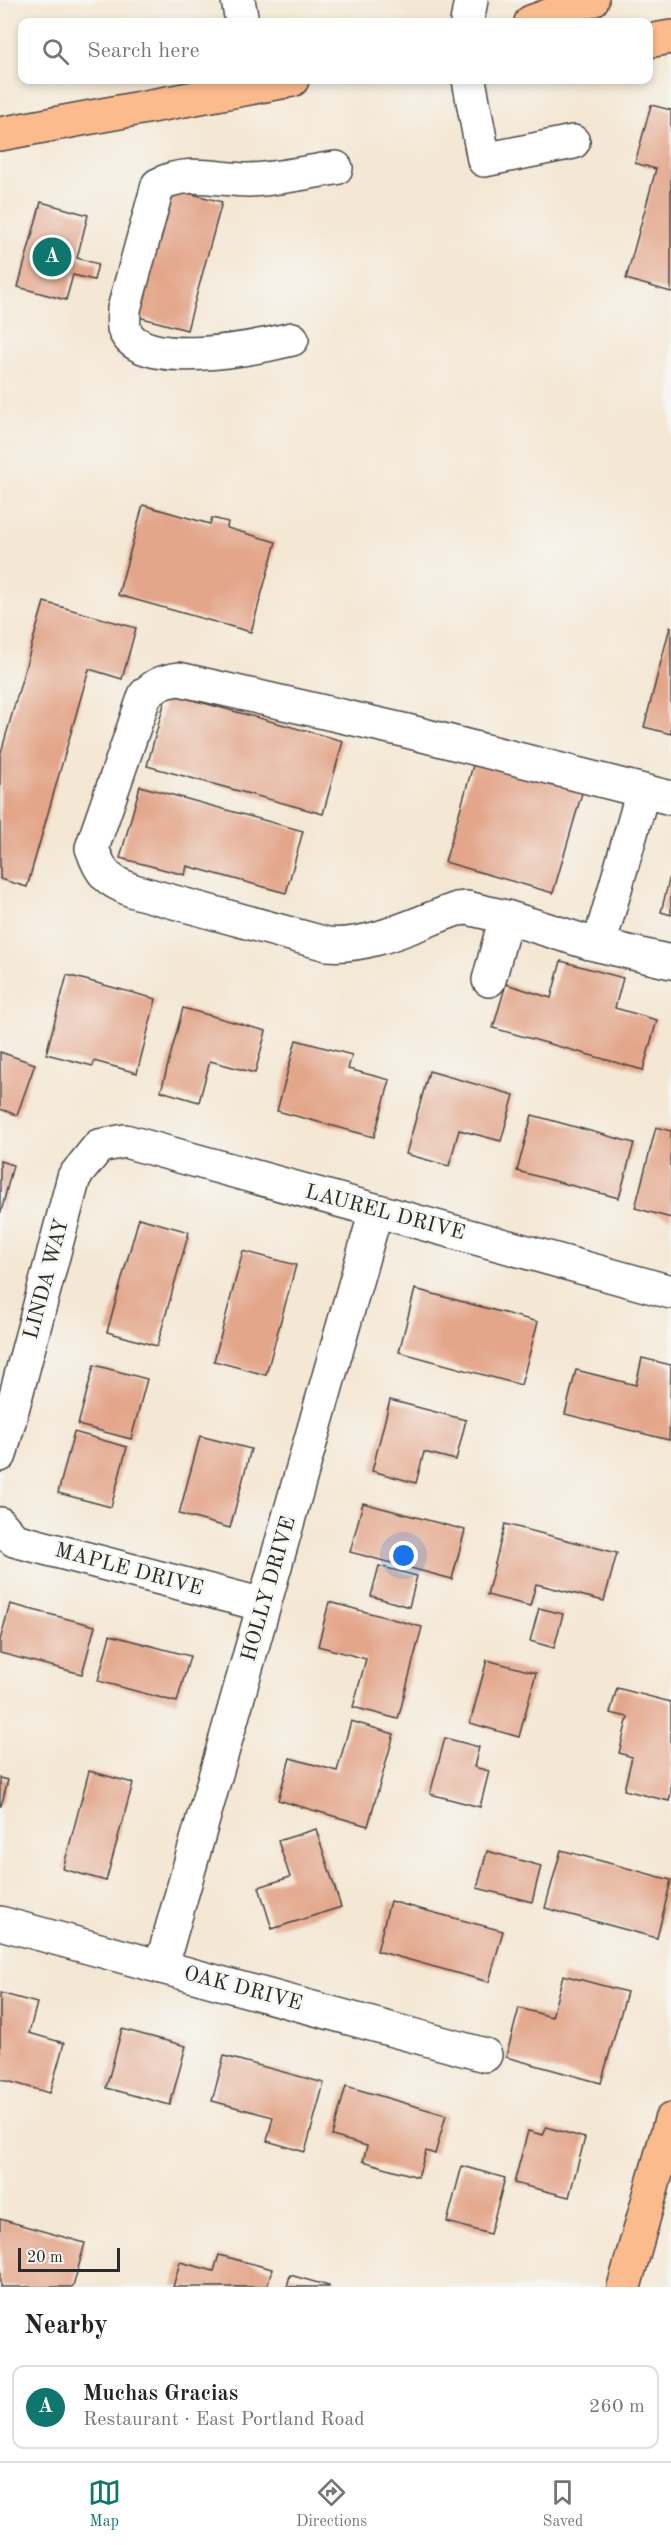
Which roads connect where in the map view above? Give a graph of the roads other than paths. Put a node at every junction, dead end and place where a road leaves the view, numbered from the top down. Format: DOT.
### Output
graph roads {
  1 [pos="238,0"];
  2 [pos="471,0"];
  3 [pos="592,0"];
  4 [pos="241,18"];
  5 [pos="468,18"];
  6 [pos="542,18"];
  7 [pos="671,37"];
  8 [pos="653,40"];
  9 [pos="247,84"];
  10 [pos="470,84"];
  11 [pos="0,134"];
  12 [pos="573,142"];
  13 [pos="336,168"];
  14 [pos="291,339"];
  15 [pos="657,795"];
  16 [pos="506,917"];
  17 [pos="599,945"];
  18 [pos="671,962"];
  19 [pos="489,980"];
  20 [pos="99,1146"];
  21 [pos="376,1211"];
  22 [pos="671,1292"];
  23 [pos="0,1455"];
  24 [pos="0,1524"];
  25 [pos="264,1605"];
  26 [pos="0,1923"];
  27 [pos="161,1967"];
  28 [pos="485,2055"];
  29 [pos="671,2120"];
  30 [pos="624,2287"];
  1 -- 4 [label="street"];
  2 -- 5 [label="street"];
  3 -- 6 [label="main road"];
  7 -- 8 [label="main road"];
  9 -- 11 [label="main road"];
  10 -- 12 [label="street"];
  13 -- 14 [label="street"];
  15 -- 16 [label="street"];
  15 -- 17 [label="street"];
  16 -- 17 [label="street"];
  16 -- 19 [label="street"];
  17 -- 18 [label="street"];
  20 -- 21 [label="street, LAUREL DRIVE"];
  20 -- 23 [label="street, LINDA WAY"];
  21 -- 22 [label="street, LAUREL DRIVE"];
  21 -- 25 [label="street, HOLLY DRIVE"];
  24 -- 25 [label="street, MAPLE DRIVE"];
  25 -- 27 [label="street, HOLLY DRIVE"];
  26 -- 27 [label="street, OAK DRIVE"];
  27 -- 28 [label="street, OAK DRIVE"];
  29 -- 30 [label="main road"];
}
